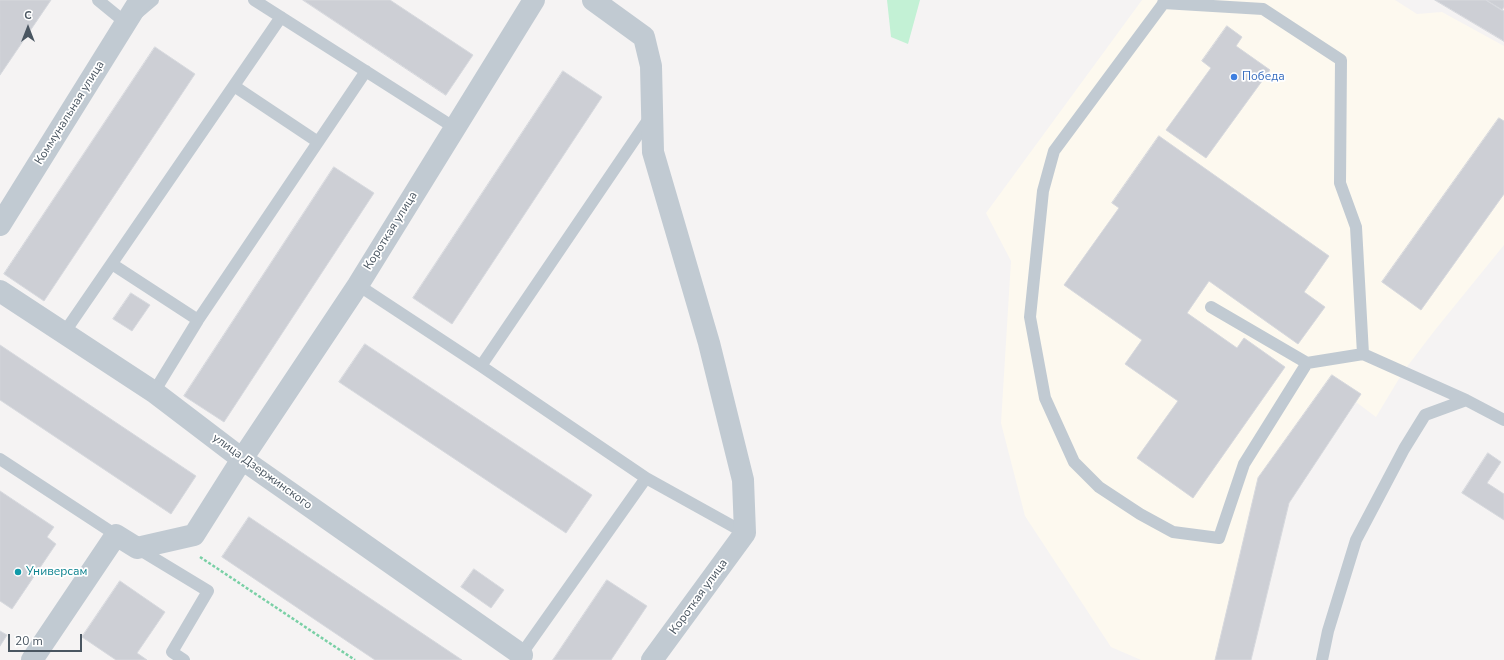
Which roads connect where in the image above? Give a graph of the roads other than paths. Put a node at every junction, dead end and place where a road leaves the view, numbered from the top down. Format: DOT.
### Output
graph roads {
  1 [pos="98,0"];
  2 [pos="140,0"];
  3 [pos="153,0"];
  4 [pos="254,0"];
  5 [pos="534,0"];
  6 [pos="593,0"];
  7 [pos="1164,2"];
  8 [pos="281,17"];
  9 [pos="126,23"];
  10 [pos="366,72"];
  11 [pos="234,86"];
  12 [pos="653,113"];
  13 [pos="455,128"];
  14 [pos="318,142"];
  15 [pos="0,225"];
  16 [pos="112,264"];
  17 [pos="358,285"];
  18 [pos="0,291"];
  19 [pos="1211,307"];
  20 [pos="198,320"];
  21 [pos="64,333"];
  22 [pos="1363,354"];
  23 [pos="1307,363"];
  24 [pos="481,366"];
  25 [pos="154,392"];
  26 [pos="1466,400"];
  27 [pos="1504,420"];
  28 [pos="0,459"];
  29 [pos="242,459"];
  30 [pos="646,478"];
  31 [pos="745,533"];
  32 [pos="116,534"];
  33 [pos="137,548"];
  34 [pos="520,657"];
  35 [pos="32,660"];
  36 [pos="184,660"];
  37 [pos="652,660"];
  38 [pos="1322,660"];
  1 -- 9 [label="lane"];
  2 -- 9 [label="street, Коммунальная улица"];
  3 -- 9 [label="lane"];
  4 -- 8 [label="lane"];
  5 -- 13 [label="street, Короткая улица"];
  6 -- 12 [label="street"];
  7 -- 22 [label="lane"];
  7 -- 23 [label="lane"];
  8 -- 10 [label="lane"];
  8 -- 11 [label="lane"];
  9 -- 15 [label="street, Коммунальная улица"];
  10 -- 13 [label="lane"];
  10 -- 14 [label="lane"];
  11 -- 14 [label="lane"];
  11 -- 16 [label="lane"];
  12 -- 24 [label="lane"];
  12 -- 31 [label="street"];
  13 -- 17 [label="street, Короткая улица"];
  14 -- 20 [label="lane"];
  16 -- 20 [label="lane"];
  16 -- 21 [label="lane"];
  17 -- 24 [label="lane"];
  17 -- 29 [label="street, Короткая улица"];
  18 -- 21 [label="street, улица Дзержинского"];
  19 -- 23 [label="lane"];
  20 -- 25 [label="lane"];
  21 -- 25 [label="street, улица Дзержинского"];
  22 -- 23 [label="lane"];
  22 -- 26 [label="lane"];
  24 -- 30 [label="lane"];
  25 -- 29 [label="street, улица Дзержинского"];
  26 -- 27 [label="lane"];
  26 -- 38 [label="lane"];
  28 -- 32 [label="lane"];
  29 -- 33 [label="street, Короткая улица"];
  29 -- 34 [label="street, улица Дзержинского"];
  30 -- 31 [label="lane"];
  30 -- 34 [label="lane"];
  31 -- 37 [label="street, Короткая улица"];
  32 -- 33 [label="street"];
  32 -- 35 [label="street"];
  33 -- 36 [label="lane"];
}
